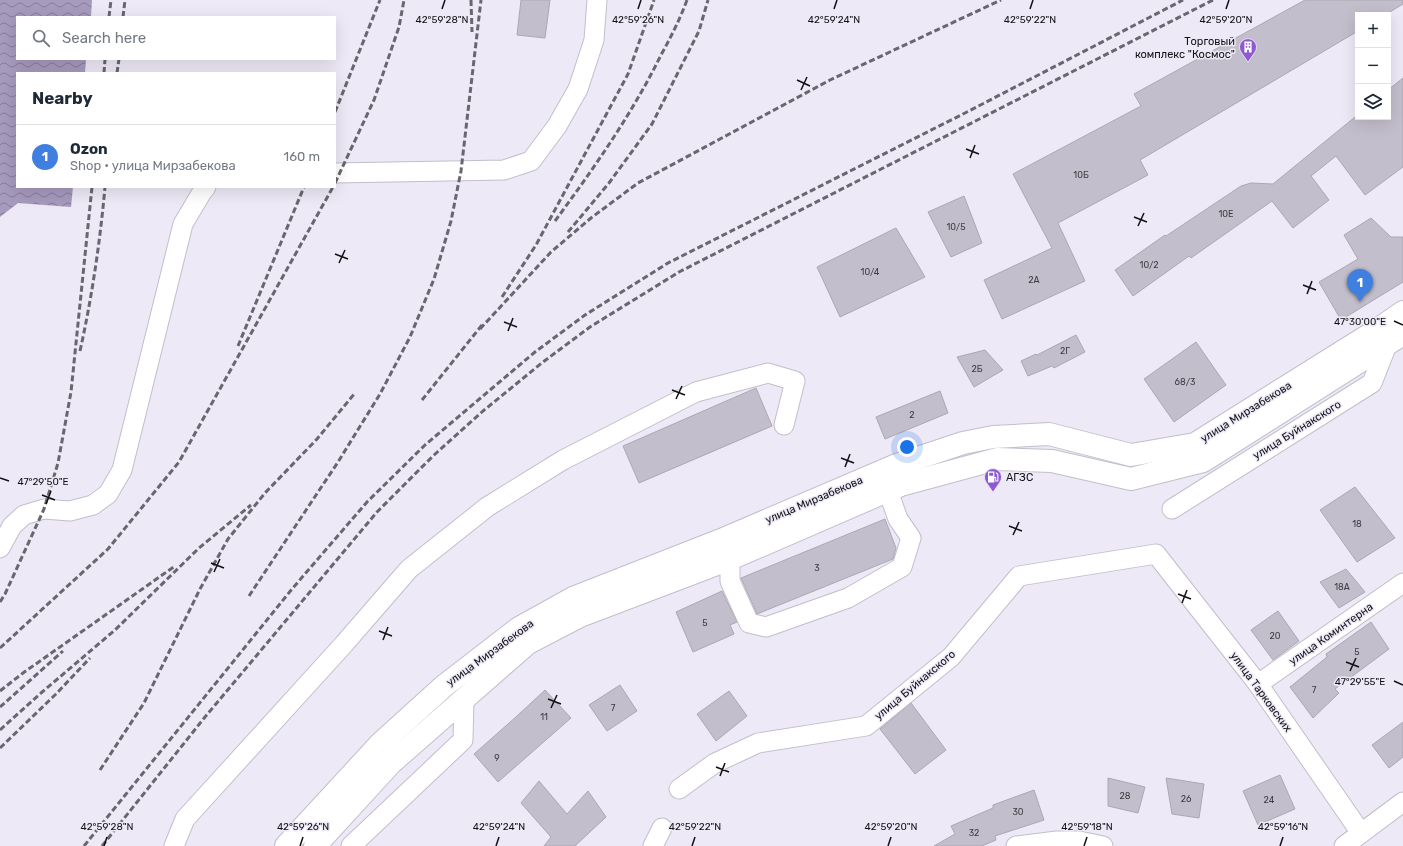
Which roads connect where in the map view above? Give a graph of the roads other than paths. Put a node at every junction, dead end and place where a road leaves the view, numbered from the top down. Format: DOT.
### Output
graph roads {
  1 [pos="597,0"];
  2 [pos="336,172"];
  3 [pos="205,188"];
  4 [pos="1403,312"];
  5 [pos="1389,336"];
  6 [pos="784,425"];
  7 [pos="888,491"];
  8 [pos="1172,509"];
  9 [pos="0,548"];
  10 [pos="1156,554"];
  11 [pos="730,559"];
  12 [pos="1403,583"];
  13 [pos="1258,684"];
  14 [pos="464,699"];
  15 [pos="679,789"];
  16 [pos="1403,802"];
  17 [pos="662,828"];
  18 [pos="1360,834"];
  19 [pos="174,846"];
  20 [pos="286,846"];
  21 [pos="315,846"];
  22 [pos="351,846"];
  23 [pos="653,846"];
  24 [pos="1016,846"];
  25 [pos="1103,846"];
  26 [pos="1344,846"];
  1 -- 2 [label="street"];
  3 -- 9 [label="street"];
  4 -- 5 [label="main road, улица Мирзабекова"];
  5 -- 7 [label="main road, улица Мирзабекова"];
  5 -- 8 [label="street, улица Буйнакского"];
  5 -- 20 [label="main road, улица Мирзабекова"];
  6 -- 19 [label="street"];
  7 -- 11 [label="main road, улица Мирзабекова"];
  7 -- 11 [label="street"];
  10 -- 13 [label="street, улица Тарковских"];
  10 -- 15 [label="street, улица Буйнакского"];
  11 -- 14 [label="main road, улица Мирзабекова"];
  12 -- 13 [label="street, улица Коминтерна"];
  13 -- 18 [label="street, улица Тарковских"];
  14 -- 21 [label="main road, улица Мирзабекова"];
  14 -- 22 [label="street"];
  16 -- 18 [label="street"];
  17 -- 23 [label="street"];
  18 -- 26 [label="street"];
  24 -- 25 [label="street"];
}
